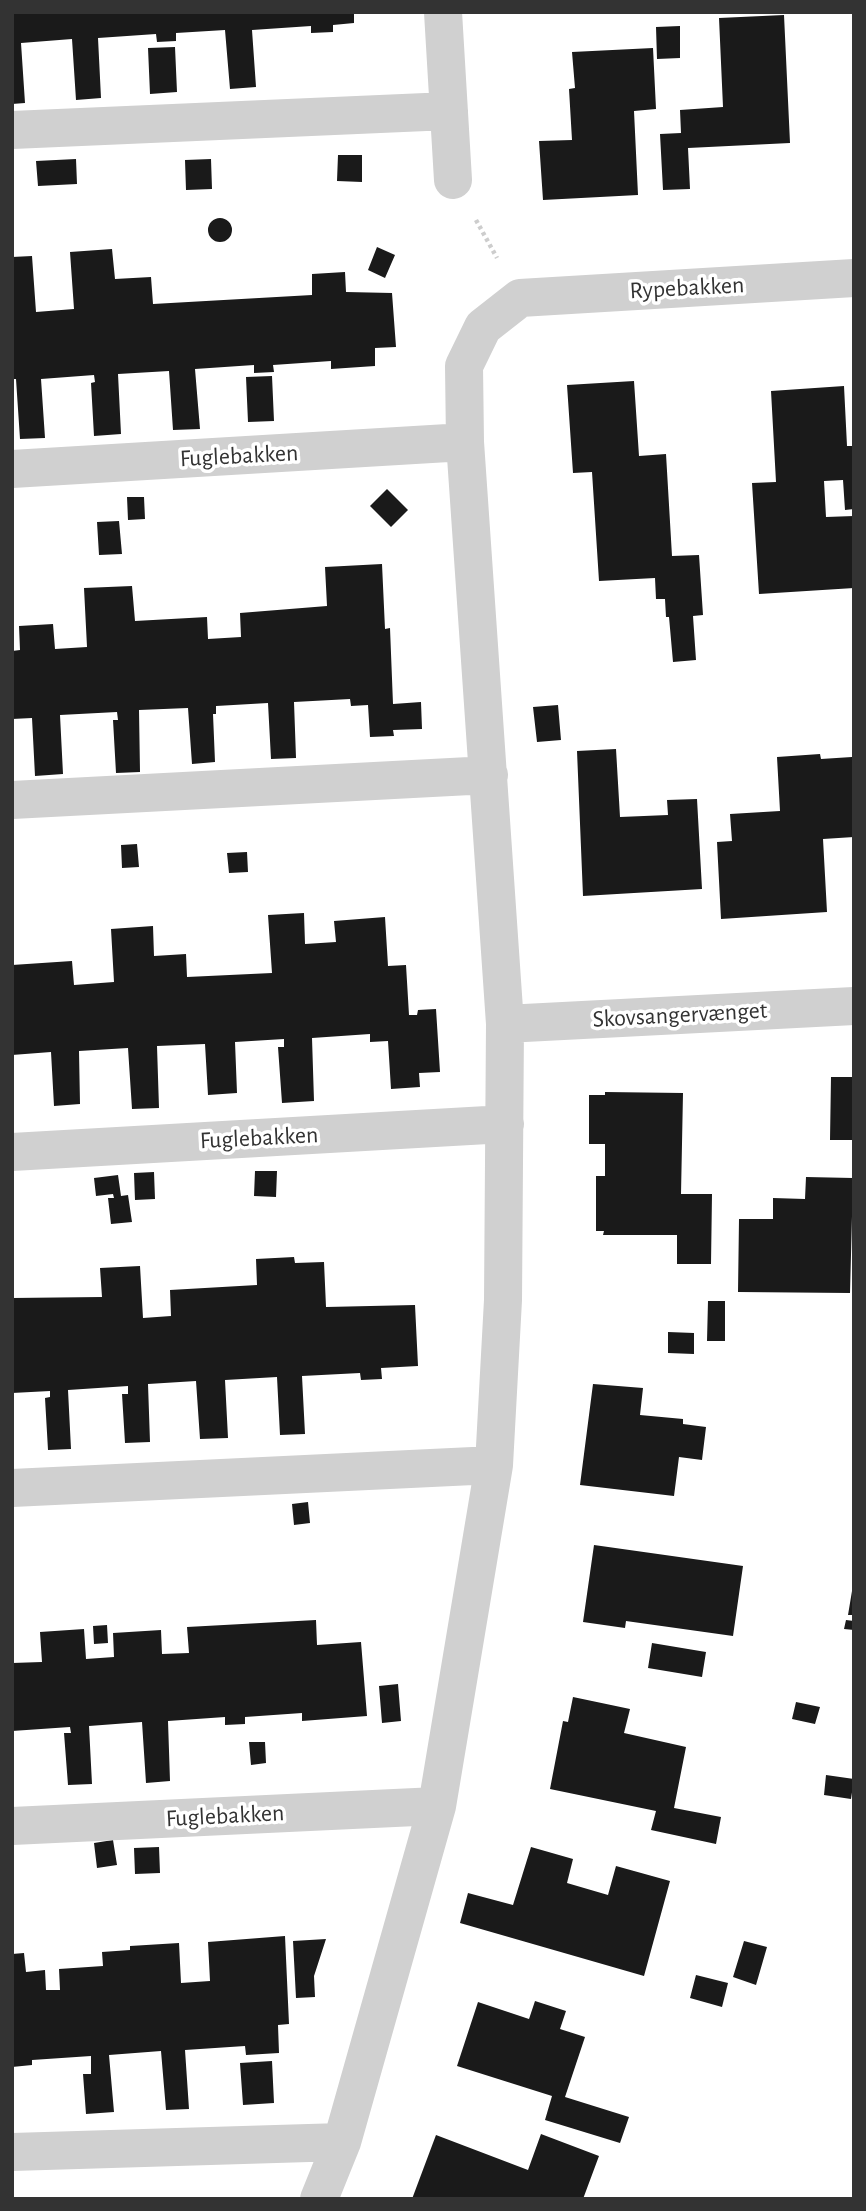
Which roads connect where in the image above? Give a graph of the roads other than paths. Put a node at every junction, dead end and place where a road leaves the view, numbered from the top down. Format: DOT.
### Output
graph roads {
  1 [pos="443,12"];
  2 [pos="449,111"];
  3 [pos="12,130"];
  4 [pos="453,180"];
  5 [pos="854,278"];
  6 [pos="465,442"];
  7 [pos="12,469"];
  8 [pos="489,775"];
  9 [pos="12,800"];
  10 [pos="854,1006"];
  11 [pos="505,1024"];
  12 [pos="506,1124"];
  13 [pos="12,1152"];
  14 [pos="494,1465"];
  15 [pos="12,1488"];
  16 [pos="438,1806"];
  17 [pos="12,1826"];
  18 [pos="342,2142"];
  19 [pos="12,2152"];
  20 [pos="318,2199"];
  1 -- 2 [label="street"];
  2 -- 3 [label="street"];
  2 -- 4 [label="street"];
  5 -- 6 [label="street, Rypebakken"];
  6 -- 7 [label="street, Fuglebakken"];
  6 -- 8 [label="street"];
  8 -- 9 [label="street"];
  8 -- 11 [label="street"];
  10 -- 11 [label="street, Skovsangervænget"];
  11 -- 12 [label="street"];
  12 -- 13 [label="street, Fuglebakken"];
  12 -- 14 [label="street"];
  14 -- 15 [label="street"];
  14 -- 16 [label="street"];
  16 -- 17 [label="street, Fuglebakken"];
  16 -- 18 [label="street"];
  18 -- 19 [label="street"];
  18 -- 20 [label="street"];
}
